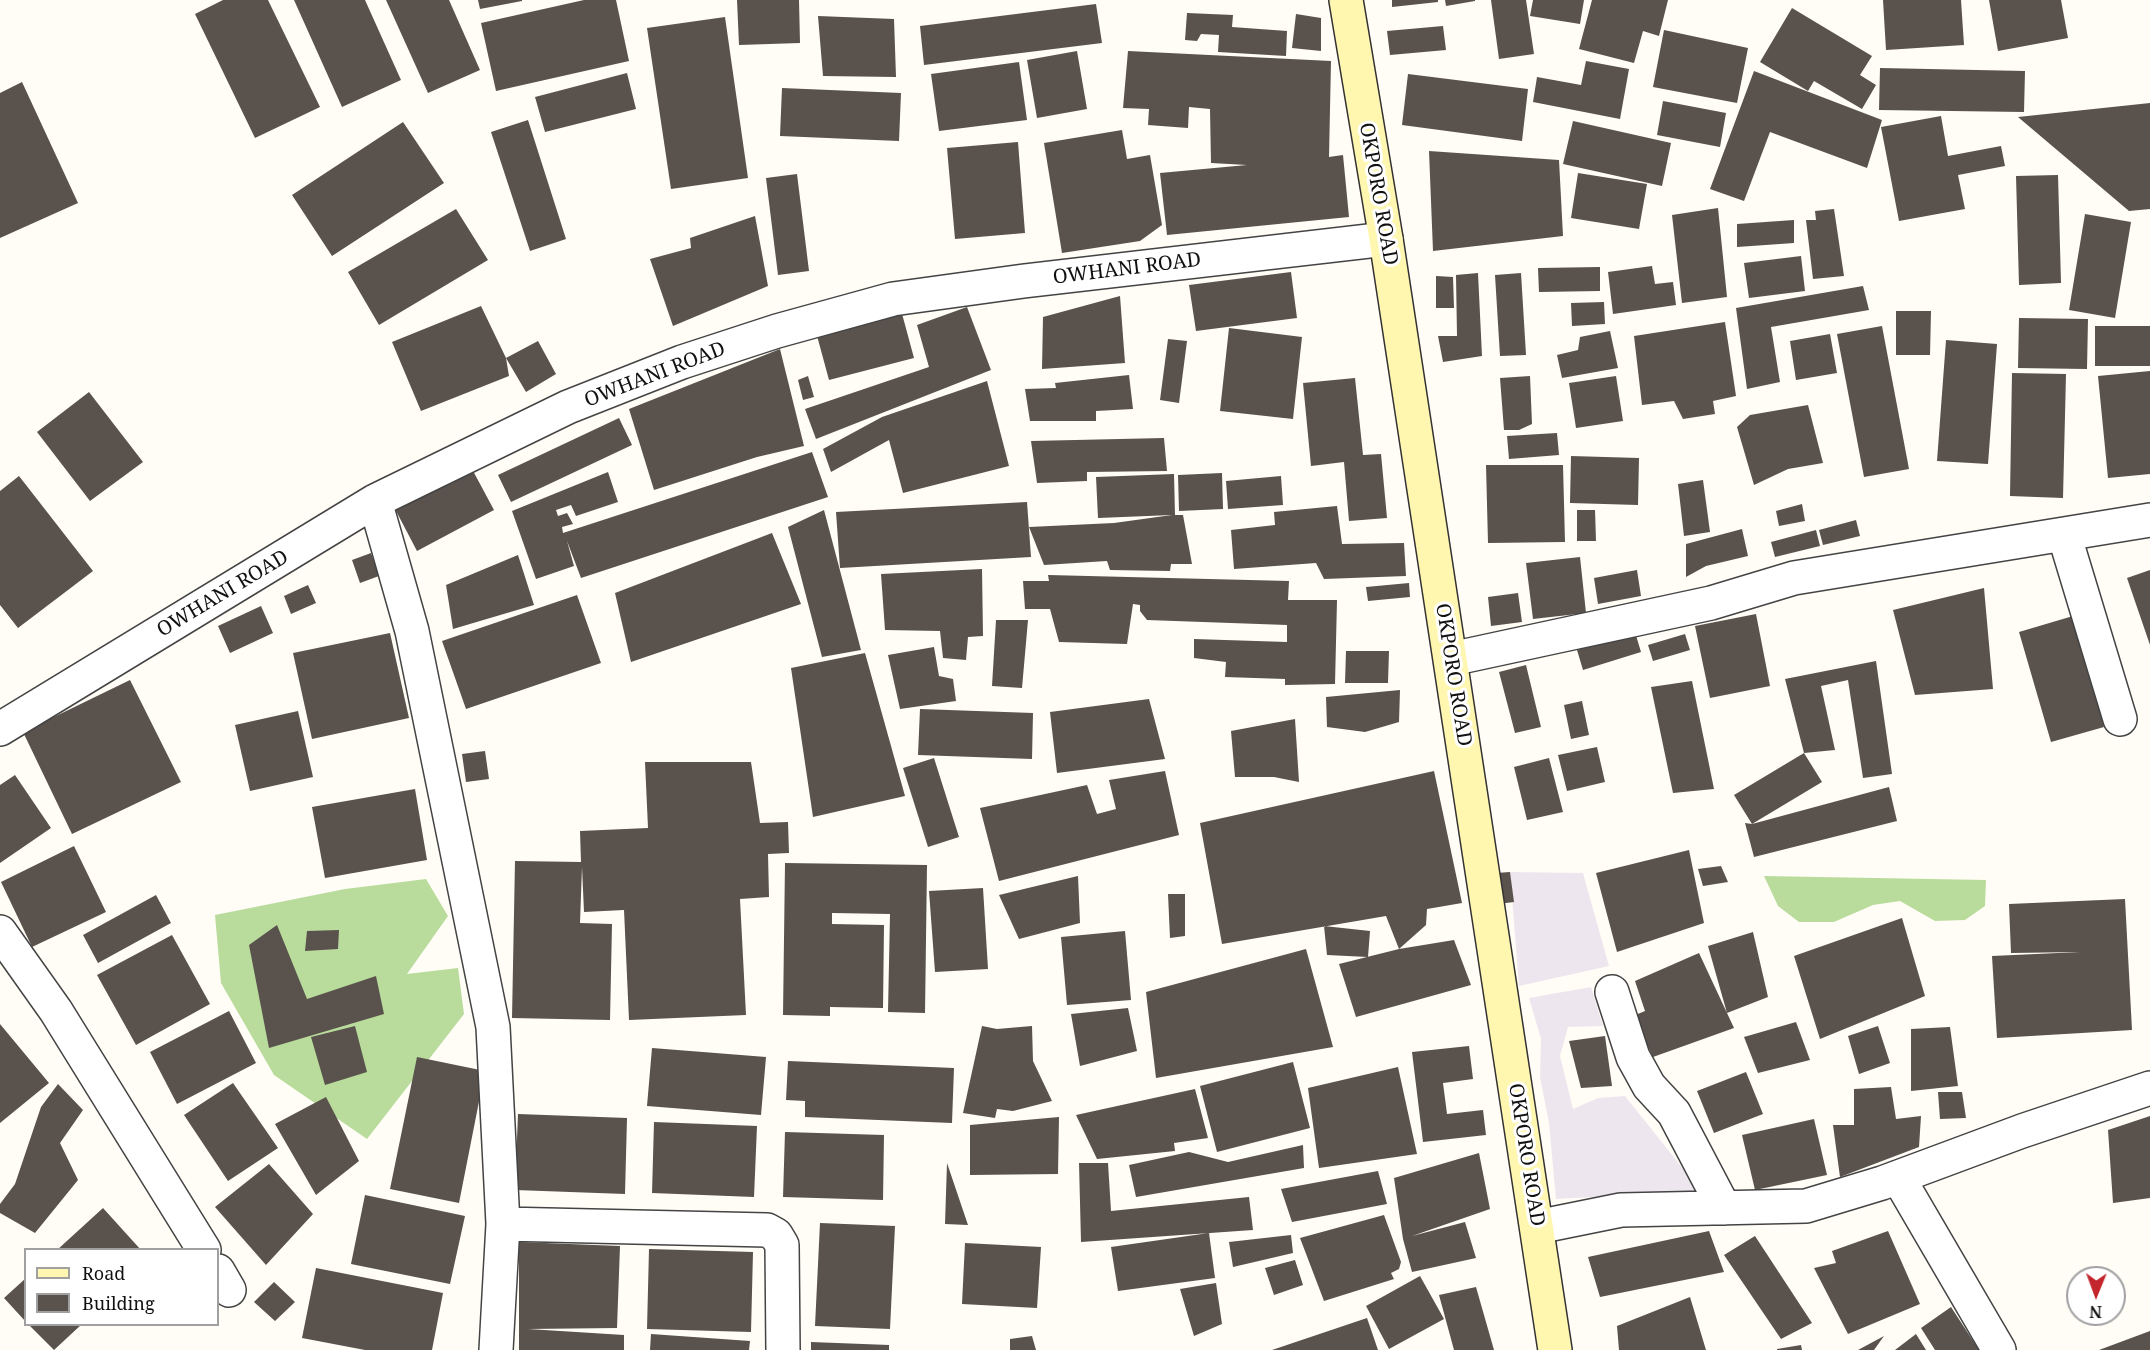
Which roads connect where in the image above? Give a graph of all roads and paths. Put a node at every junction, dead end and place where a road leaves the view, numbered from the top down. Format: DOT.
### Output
graph roads {
  1 [pos="1346,0"];
  2 [pos="1386,239"];
  3 [pos="375,501"];
  4 [pos="2150,520"];
  5 [pos="2064,534"];
  6 [pos="1451,659"];
  7 [pos="2120,719"];
  8 [pos="0,729"];
  9 [pos="0,932"];
  10 [pos="1612,992"];
  11 [pos="2150,1088"];
  12 [pos="1898,1177"];
  13 [pos="1724,1208"];
  14 [pos="503,1224"];
  15 [pos="1537,1227"];
  16 [pos="203,1248"];
  17 [pos="496,1350"];
  18 [pos="783,1350"];
  19 [pos="1555,1350"];
  20 [pos="1999,1350"];
  1 -- 2 [label="main road, OKPORO ROAD"];
  2 -- 3 [label="street, OWHANI ROAD"];
  2 -- 6 [label="main road, OKPORO ROAD"];
  3 -- 8 [label="street, OWHANI ROAD"];
  3 -- 14 [label="street"];
  4 -- 5 [label="street"];
  5 -- 6 [label="street"];
  5 -- 7 [label="street"];
  6 -- 15 [label="main road, OKPORO ROAD"];
  9 -- 16 [label="street"];
  10 -- 13 [label="street"];
  11 -- 12 [label="street"];
  12 -- 13 [label="street"];
  12 -- 20 [label="street"];
  13 -- 15 [label="street"];
  14 -- 17 [label="street"];
  14 -- 18 [label="street"];
  15 -- 19 [label="main road, OKPORO ROAD"];
}
